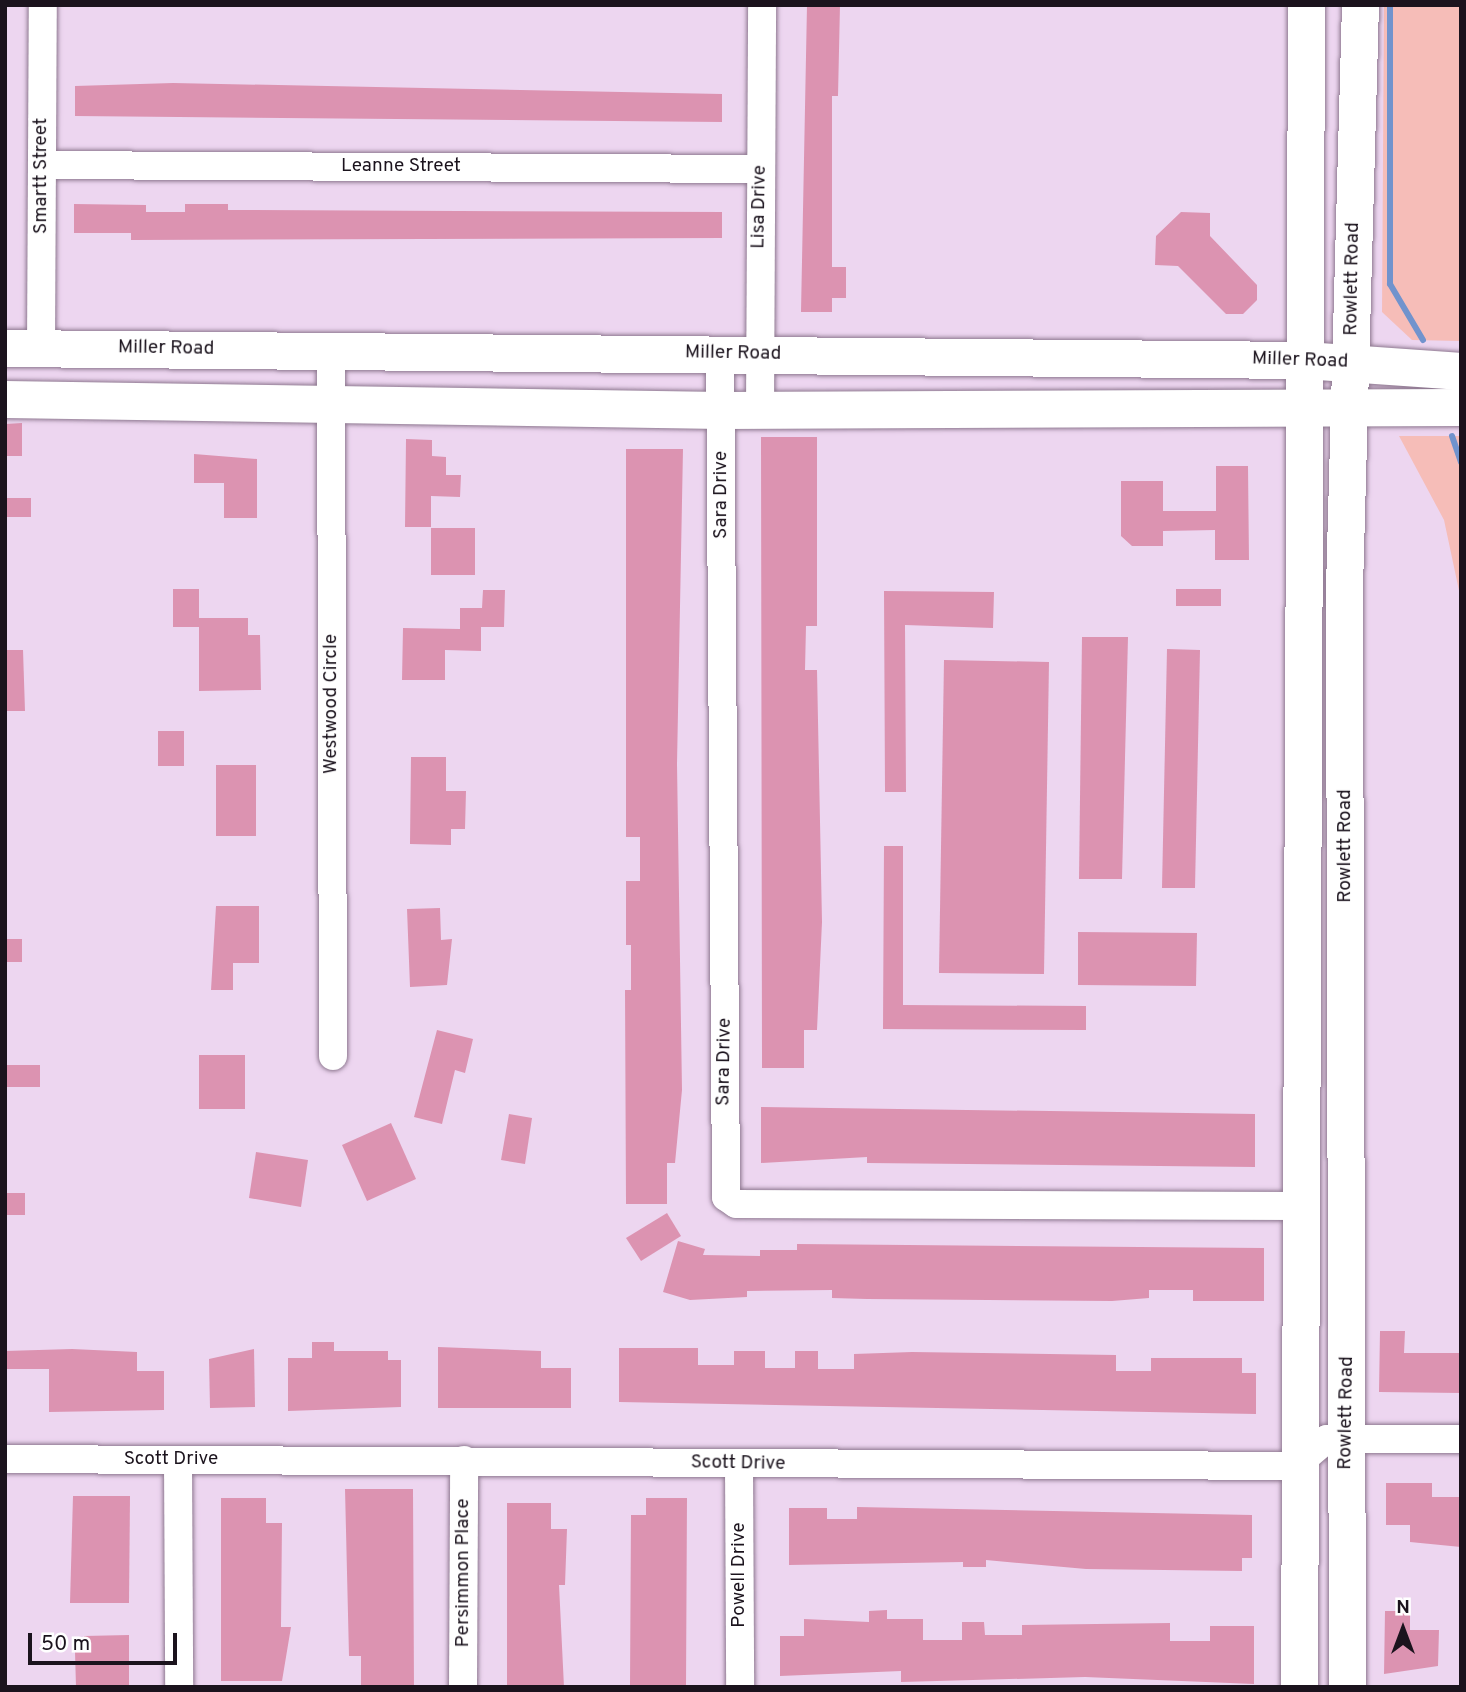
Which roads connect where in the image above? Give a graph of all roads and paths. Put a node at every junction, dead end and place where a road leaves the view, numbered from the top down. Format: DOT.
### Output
graph roads {
  1 [pos="43,5"];
  2 [pos="762,5"];
  3 [pos="1306,5"];
  4 [pos="1360,5"];
  5 [pos="42,165"];
  6 [pos="760,169"];
  7 [pos="23,347"];
  8 [pos="331,352"];
  9 [pos="720,354"];
  10 [pos="758,355"];
  11 [pos="1305,360"];
  12 [pos="1351,363"];
  13 [pos="1461,371"];
  14 [pos="5,399"];
  15 [pos="331,404"];
  16 [pos="1350,407"];
  17 [pos="1400,407"];
  18 [pos="1461,407"];
  19 [pos="1306,408"];
  20 [pos="760,409"];
  21 [pos="721,410"];
  22 [pos="1347,474"];
  23 [pos="333,1056"];
  24 [pos="1299,1061"];
  25 [pos="1348,1061"];
  26 [pos="1297,1206"];
  27 [pos="1347,1437"];
  28 [pos="1461,1439"];
  29 [pos="5,1459"];
  30 [pos="178,1460"];
  31 [pos="464,1460"];
  32 [pos="739,1464"];
  33 [pos="1295,1466"];
  34 [pos="179,1687"];
  35 [pos="463,1687"];
  36 [pos="740,1687"];
  37 [pos="1299,1687"];
  38 [pos="1347,1687"];
  1 -- 5 [label="street, Smartt Street"];
  2 -- 6 [label="street, Lisa Drive"];
  3 -- 11 [label="main road"];
  4 -- 12 [label="main road, Rowlett Road"];
  5 -- 6 [label="street, Leanne Street"];
  5 -- 7 [label="street, Smartt Street"];
  6 -- 10 [label="street, Lisa Drive"];
  7 -- 8 [label="main road, Miller Road"];
  8 -- 9 [label="main road, Miller Road"];
  8 -- 15 [label="street, Westwood Circle"];
  9 -- 10 [label="main road, Miller Road"];
  9 -- 21 [label="street, Sara Drive"];
  10 -- 11 [label="main road, Miller Road"];
  10 -- 20 [label="street, Lisa Drive"];
  11 -- 12 [label="main road, Miller Road"];
  11 -- 19 [label="main road"];
  12 -- 13 [label="main road, Miller Road"];
  12 -- 16 [label="main road, Rowlett Road"];
  14 -- 15 [label="main road"];
  15 -- 21 [label="main road"];
  15 -- 23 [label="street, Westwood Circle"];
  16 -- 17 [label="main road"];
  16 -- 19 [label="main road"];
  16 -- 22 [label="main road, Rowlett Road"];
  17 -- 18 [label="main road"];
  17 -- 22 [label="main road"];
  19 -- 20 [label="main road"];
  19 -- 24 [label="main road"];
  20 -- 21 [label="main road"];
  21 -- 26 [label="street, Sara Drive"];
  22 -- 25 [label="main road, Rowlett Road"];
  24 -- 25 [label="main road"];
  24 -- 26 [label="main road"];
  25 -- 27 [label="main road, Rowlett Road"];
  26 -- 33 [label="main road"];
  27 -- 28 [label="street"];
  27 -- 33 [label="street"];
  27 -- 38 [label="main road, Rowlett Road"];
  29 -- 30 [label="street, Scott Drive"];
  30 -- 31 [label="street, Scott Drive"];
  30 -- 34 [label="street"];
  31 -- 32 [label="street, Scott Drive"];
  31 -- 35 [label="street, Persimmon Place"];
  32 -- 33 [label="street, Scott Drive"];
  32 -- 36 [label="street, Powell Drive"];
  33 -- 37 [label="main road"];
}
